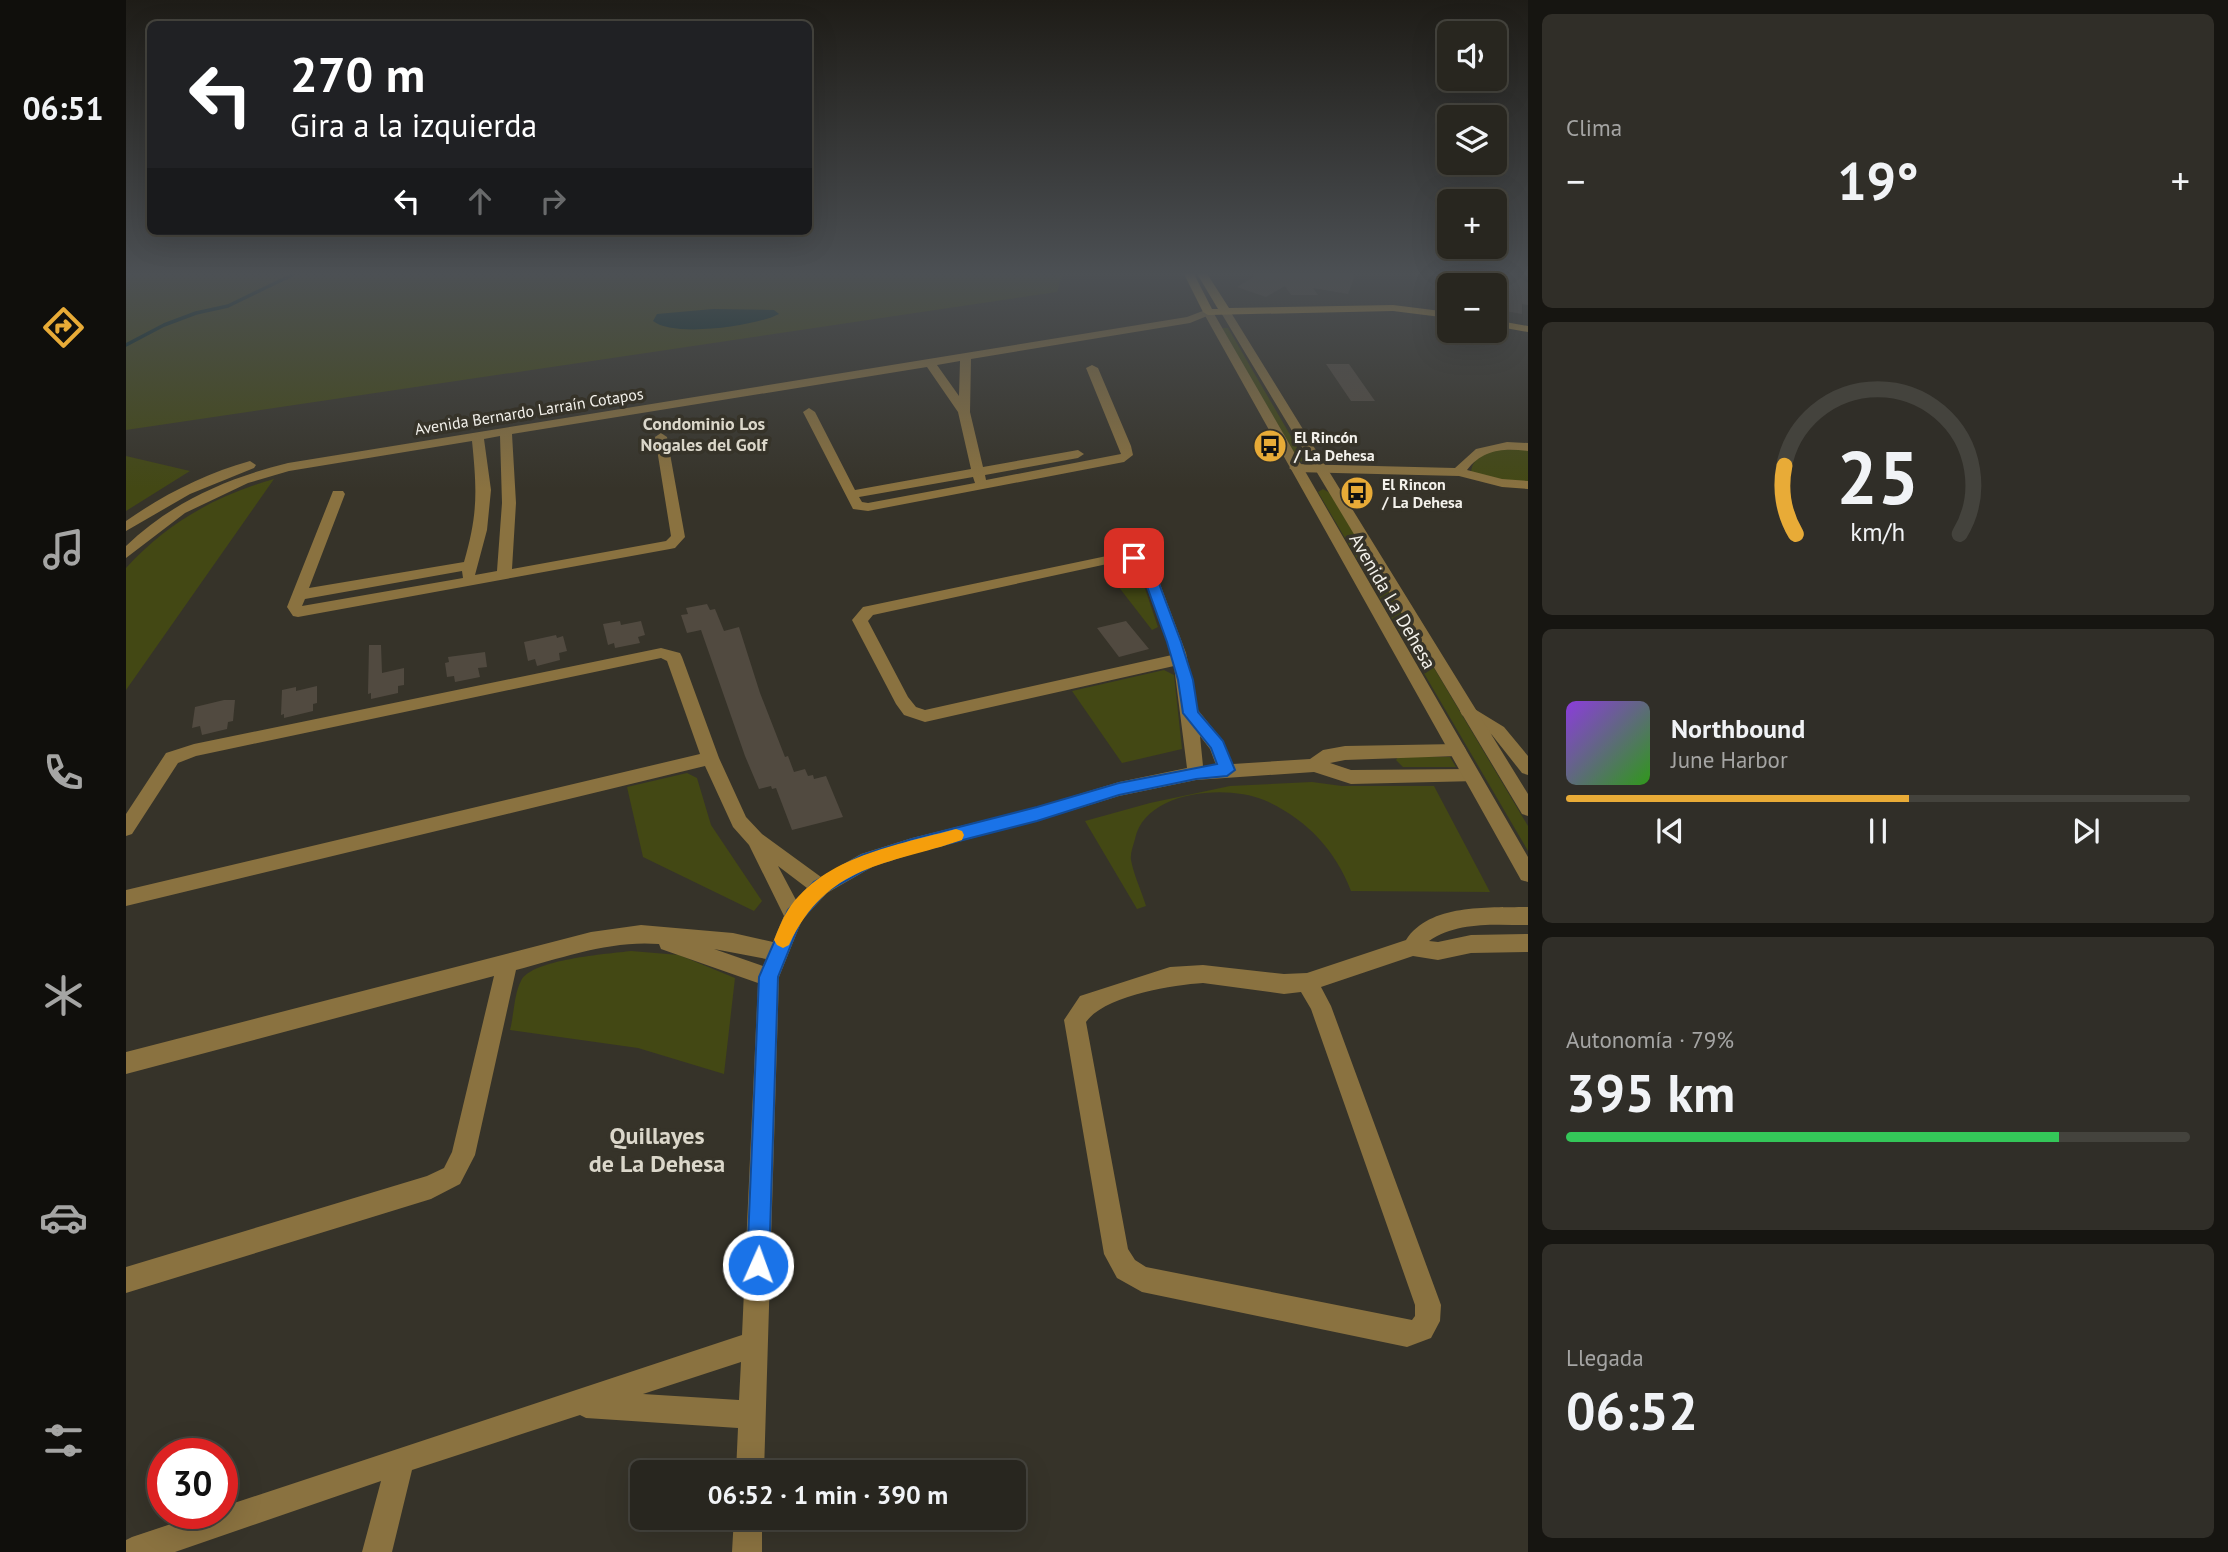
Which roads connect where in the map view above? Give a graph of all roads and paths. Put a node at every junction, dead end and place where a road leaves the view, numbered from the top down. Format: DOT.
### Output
graph roads {
  1 [pos="1012,344"];
  2 [pos="1022,344"];
  3 [pos="1226,344"];
  4 [pos="1246,344"];
  5 [pos="966,358"];
  6 [pos="930,363"];
  7 [pos="1092,368"];
  8 [pos="750,386"];
  9 [pos="809,412"];
  10 [pos="964,412"];
  11 [pos="506,430"];
  12 [pos="477,435"];
  13 [pos="661,437"];
  14 [pos="1528,447"];
  15 [pos="288,461"];
  16 [pos="1295,468"];
  17 [pos="1322,469"];
  18 [pos="1459,472"];
  19 [pos="979,478"];
  20 [pos="1528,485"];
  21 [pos="338,495"];
  22 [pos="126,528"];
  23 [pos="151,531"];
  24 [pos="126,554"];
  25 [pos="471,565"];
  26 [pos="504,575"];
  27 [pos="466,582"];
  28 [pos="299,595"];
  29 [pos="1180,659"];
  30 [pos="1468,711"];
  31 [pos="1191,713"];
  32 [pos="1457,750"];
  33 [pos="1384,752"];
  34 [pos="710,758"];
  35 [pos="1314,765"];
  36 [pos="1528,768"];
  37 [pos="1227,770"];
  38 [pos="1196,773"];
  39 [pos="1400,776"];
  40 [pos="1471,776"];
  41 [pos="1528,809"];
  42 [pos="126,830"];
  43 [pos="755,839"];
  44 [pos="1528,874"];
  45 [pos="820,887"];
  46 [pos="126,898"];
  47 [pos="794,915"];
  48 [pos="1528,916"];
  49 [pos="1477,918"];
  50 [pos="641,934"];
  51 [pos="1490,943"];
  52 [pos="1528,943"];
  53 [pos="1413,947"];
  54 [pos="778,952"];
  55 [pos="507,964"];
  56 [pos="769,977"];
  57 [pos="1307,982"];
  58 [pos="126,1063"];
  59 [pos="126,1280"];
  60 [pos="755,1344"];
  61 [pos="575,1404"];
  62 [pos="752,1415"];
  63 [pos="400,1460"];
  64 [pos="750,1460"];
  65 [pos="748,1530"];
  66 [pos="132,1552"];
  67 [pos="377,1552"];
  68 [pos="747,1552"];
  1 -- 8 [label="street, Avenida Bernardo Larraín Cotapos"];
  2 -- 5 [label="street, Avenida Bernardo Larraín Cotapos"];
  3 -- 16 [label="street, Avenida La Dehesa"];
  4 -- 17 [label="street, Avenida La Dehesa"];
  5 -- 6 [label="street, Avenida Bernardo Larraín Cotapos"];
  5 -- 10 [label="street"];
  6 -- 8 [label="street, Avenida Bernardo Larraín Cotapos"];
  6 -- 10 [label="street"];
  7 -- 19 [label="street"];
  8 -- 11 [label="street, Avenida Bernardo Larraín Cotapos"];
  8 -- 15 [label="street, Avenida Bernardo Larraín Cotapos"];
  9 -- 19 [label="street"];
  10 -- 19 [label="street"];
  11 -- 12 [label="street, Avenida Bernardo Larraín Cotapos"];
  11 -- 26 [label="street"];
  12 -- 15 [label="street, Avenida Bernardo Larraín Cotapos"];
  12 -- 25 [label="street"];
  13 -- 26 [label="street"];
  14 -- 18 [label="street"];
  15 -- 22 [label="street, Avenida Bernardo Larraín Cotapos"];
  15 -- 23 [label="street, Avenida Bernardo Larraín Cotapos"];
  16 -- 17 [label="street"];
  16 -- 32 [label="street, Avenida La Dehesa"];
  17 -- 18 [label="street"];
  17 -- 30 [label="street, Avenida La Dehesa"];
  18 -- 20 [label="street"];
  21 -- 28 [label="street"];
  22 -- 23 [label="street"];
  23 -- 24 [label="street, Avenida Bernardo Larraín Cotapos"];
  25 -- 27 [label="street"];
  25 -- 28 [label="street"];
  26 -- 27 [label="street"];
  27 -- 28 [label="street"];
  29 -- 29 [label="street"];
  29 -- 31 [label="street"];
  30 -- 36 [label="street"];
  30 -- 41 [label="street, Avenida La Dehesa"];
  31 -- 37 [label="street"];
  31 -- 38 [label="street"];
  32 -- 33 [label="street"];
  32 -- 40 [label="street, Avenida La Dehesa"];
  33 -- 35 [label="street"];
  33 -- 39 [label="street"];
  34 -- 42 [label="street"];
  34 -- 43 [label="street"];
  34 -- 46 [label="street"];
  35 -- 37 [label="street"];
  35 -- 39 [label="street"];
  37 -- 38 [label="street"];
  38 -- 45 [label="street"];
  39 -- 40 [label="street"];
  40 -- 44 [label="street, Avenida La Dehesa"];
  43 -- 45 [label="street"];
  43 -- 47 [label="street"];
  45 -- 47 [label="street"];
  47 -- 54 [label="street"];
  48 -- 49 [label="street"];
  49 -- 51 [label="street"];
  49 -- 53 [label="street"];
  50 -- 54 [label="street"];
  50 -- 55 [label="street"];
  50 -- 56 [label="street"];
  51 -- 52 [label="street"];
  51 -- 53 [label="street"];
  53 -- 57 [label="street"];
  54 -- 56 [label="street"];
  55 -- 58 [label="street"];
  55 -- 59 [label="street"];
  56 -- 60 [label="street"];
  57 -- 57 [label="street"];
  60 -- 61 [label="street"];
  60 -- 62 [label="street"];
  61 -- 62 [label="street"];
  61 -- 63 [label="street"];
  62 -- 64 [label="street"];
  63 -- 66 [label="street"];
  63 -- 67 [label="street"];
  65 -- 68 [label="street"];
}
